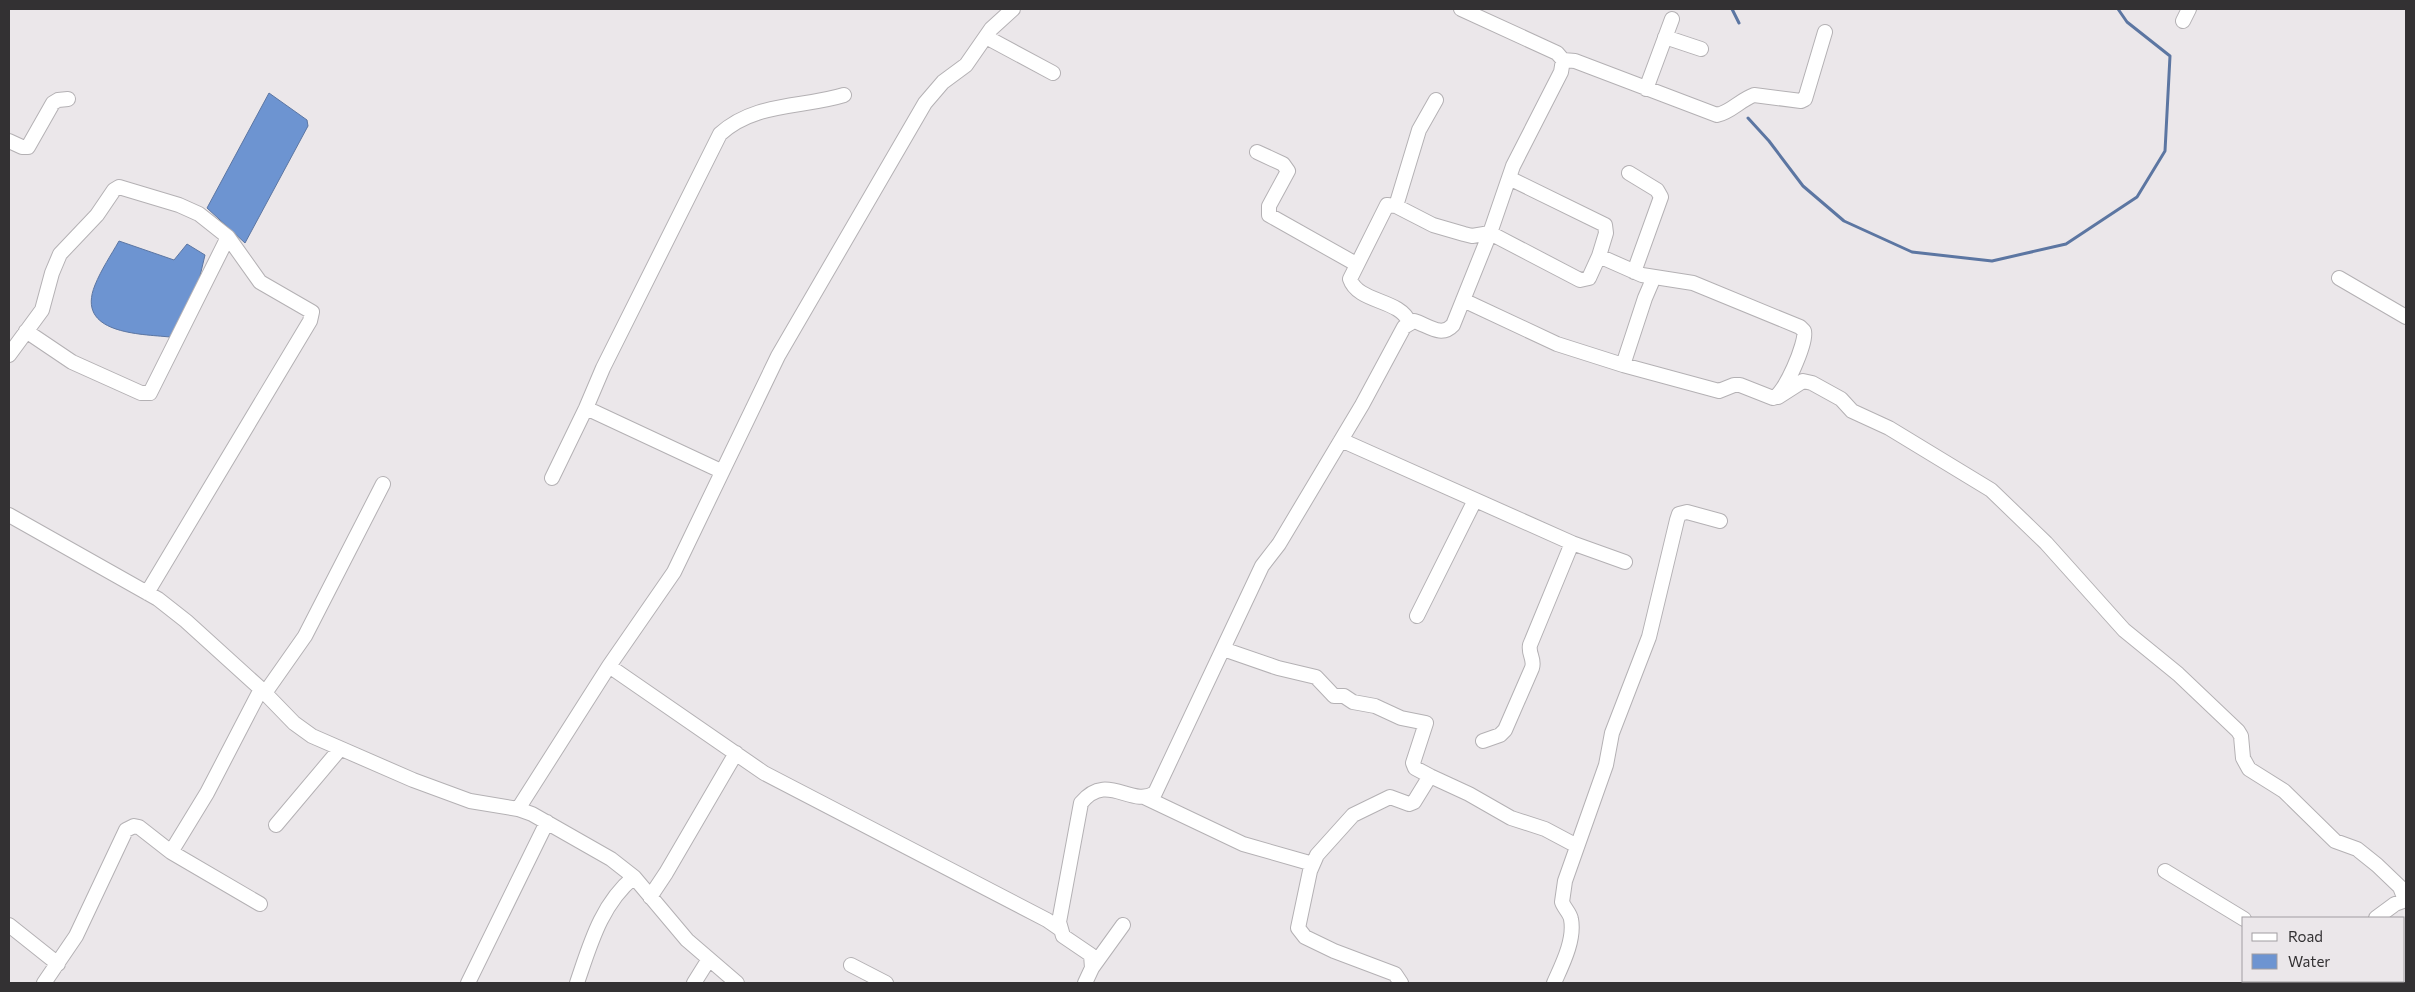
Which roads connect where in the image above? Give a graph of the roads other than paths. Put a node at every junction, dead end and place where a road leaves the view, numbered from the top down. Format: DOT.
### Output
graph roads {
  1 [pos="1013,9"];
  2 [pos="1461,9"];
  3 [pos="1672,19"];
  4 [pos="1825,32"];
  5 [pos="986,37"];
  6 [pos="1665,37"];
  7 [pos="1701,49"];
  8 [pos="1563,60"];
  9 [pos="1053,73"];
  10 [pos="1646,89"];
  11 [pos="844,95"];
  12 [pos="68,99"];
  13 [pos="1436,100"];
  14 [pos="9,141"];
  15 [pos="1257,152"];
  16 [pos="1629,173"];
  17 [pos="1509,178"];
  18 [pos="1396,206"];
  19 [pos="1490,233"];
  20 [pos="228,237"];
  21 [pos="1599,256"];
  22 [pos="1356,264"];
  23 [pos="1634,272"];
  24 [pos="1654,277"];
  25 [pos="2339,278"];
  26 [pos="1463,300"];
  27 [pos="2406,317"];
  28 [pos="1409,322"];
  29 [pos="26,331"];
  30 [pos="9,355"];
  31 [pos="1623,365"];
  32 [pos="1778,397"];
  33 [pos="586,408"];
  34 [pos="1341,440"];
  35 [pos="721,471"];
  36 [pos="552,478"];
  37 [pos="383,484"];
  38 [pos="1475,500"];
  39 [pos="9,515"];
  40 [pos="1720,521"];
  41 [pos="1572,543"];
  42 [pos="1625,562"];
  43 [pos="147,593"];
  44 [pos="1417,616"];
  45 [pos="1223,649"];
  46 [pos="609,666"];
  47 [pos="263,691"];
  48 [pos="1483,741"];
  49 [pos="340,749"];
  50 [pos="736,754"];
  51 [pos="1430,776"];
  52 [pos="1144,797"];
  53 [pos="518,809"];
  54 [pos="546,822"];
  55 [pos="276,825"];
  56 [pos="1577,846"];
  57 [pos="171,852"];
  58 [pos="1313,864"];
  59 [pos="2165,871"];
  60 [pos="634,877"];
  61 [pos="650,897"];
  62 [pos="2406,900"];
  63 [pos="260,904"];
  64 [pos="2377,917"];
  65 [pos="2242,918"];
  66 [pos="1123,924"];
  67 [pos="9,926"];
  68 [pos="1060,930"];
  69 [pos="709,959"];
  70 [pos="58,964"];
  71 [pos="851,965"];
  72 [pos="1092,968"];
  73 [pos="44,983"];
  74 [pos="468,983"];
  75 [pos="577,983"];
  76 [pos="694,983"];
  77 [pos="737,983"];
  78 [pos="886,983"];
  79 [pos="1085,983"];
  80 [pos="1401,983"];
  81 [pos="1554,983"];
  1 -- 5 [label="street"];
  2 -- 8 [label="street"];
  3 -- 6 [label="street"];
  4 -- 10 [label="street"];
  5 -- 9 [label="street"];
  5 -- 35 [label="street"];
  6 -- 7 [label="street"];
  6 -- 10 [label="street"];
  8 -- 10 [label="street"];
  8 -- 17 [label="street"];
  11 -- 33 [label="street"];
  12 -- 14 [label="street"];
  13 -- 18 [label="street"];
  15 -- 22 [label="street"];
  16 -- 23 [label="street"];
  17 -- 19 [label="street"];
  17 -- 21 [label="street"];
  18 -- 19 [label="street"];
  18 -- 22 [label="street"];
  19 -- 21 [label="street"];
  19 -- 26 [label="street"];
  20 -- 29 [label="street"];
  20 -- 29 [label="street"];
  20 -- 43 [label="street"];
  21 -- 23 [label="street"];
  22 -- 28 [label="street"];
  23 -- 24 [label="street"];
  24 -- 31 [label="street"];
  24 -- 32 [label="street"];
  25 -- 27 [label="street"];
  26 -- 28 [label="street"];
  26 -- 31 [label="street"];
  28 -- 34 [label="street"];
  29 -- 30 [label="street"];
  31 -- 32 [label="street"];
  32 -- 62 [label="street"];
  33 -- 35 [label="street"];
  33 -- 36 [label="street"];
  34 -- 38 [label="street"];
  34 -- 45 [label="street"];
  35 -- 46 [label="street"];
  37 -- 47 [label="street"];
  38 -- 41 [label="street"];
  38 -- 44 [label="street"];
  39 -- 43 [label="street"];
  40 -- 56 [label="street"];
  41 -- 42 [label="street"];
  41 -- 48 [label="street"];
  43 -- 47 [label="street"];
  45 -- 51 [label="street"];
  45 -- 52 [label="street"];
  46 -- 50 [label="street"];
  46 -- 53 [label="street"];
  47 -- 49 [label="street"];
  47 -- 57 [label="street"];
  49 -- 53 [label="street"];
  49 -- 55 [label="street"];
  50 -- 61 [label="street"];
  50 -- 68 [label="street"];
  51 -- 56 [label="street"];
  51 -- 58 [label="street"];
  52 -- 58 [label="street"];
  52 -- 68 [label="street"];
  53 -- 54 [label="street"];
  54 -- 60 [label="street"];
  54 -- 74 [label="street"];
  56 -- 81 [label="street"];
  57 -- 63 [label="street"];
  57 -- 70 [label="street"];
  58 -- 80 [label="street"];
  59 -- 65 [label="street"];
  60 -- 61 [label="street"];
  60 -- 75 [label="street"];
  61 -- 69 [label="street"];
  62 -- 64 [label="street"];
  66 -- 72 [label="street"];
  67 -- 70 [label="street"];
  68 -- 72 [label="street"];
  69 -- 76 [label="street"];
  69 -- 77 [label="street"];
  70 -- 73 [label="street"];
  71 -- 78 [label="street"];
  72 -- 79 [label="street"];
}
